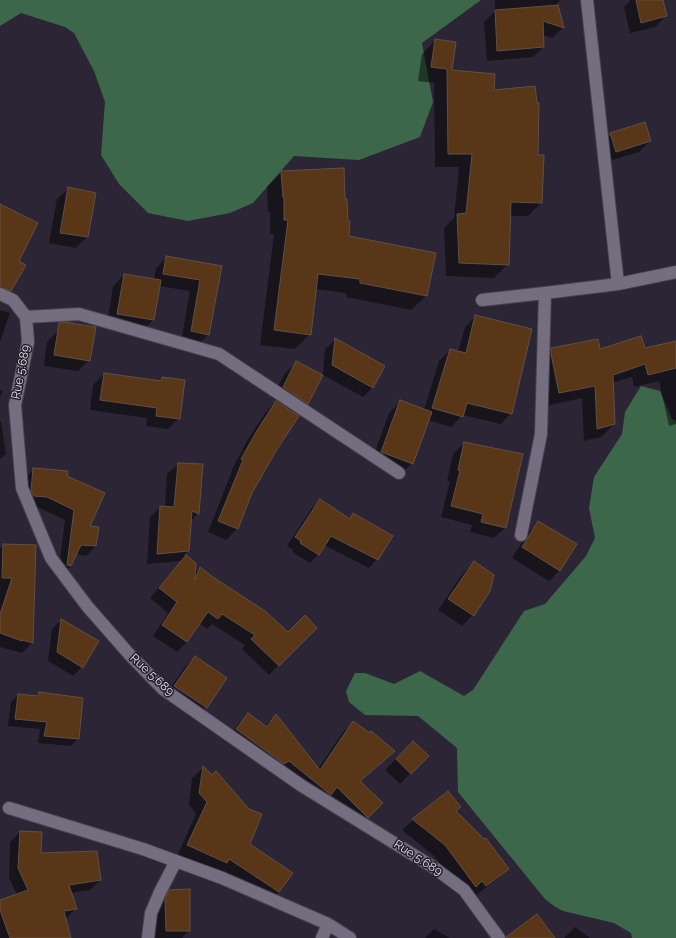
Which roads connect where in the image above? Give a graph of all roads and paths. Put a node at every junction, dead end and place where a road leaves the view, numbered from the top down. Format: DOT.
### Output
graph roads {
  1 [pos="587,0"];
  2 [pos="676,272"];
  3 [pos="618,284"];
  4 [pos="545,293"];
  5 [pos="0,294"];
  6 [pos="482,300"];
  7 [pos="26,317"];
  8 [pos="400,473"];
  9 [pos="521,535"];
  10 [pos="9,808"];
  11 [pos="176,861"];
  12 [pos="328,924"];
  13 [pos="148,938"];
  14 [pos="322,938"];
  15 [pos="350,938"];
  16 [pos="499,938"];
  1 -- 3 [label="street"];
  2 -- 3 [label="street"];
  3 -- 4 [label="street"];
  4 -- 6 [label="street"];
  4 -- 9 [label="street"];
  5 -- 7 [label="street"];
  7 -- 8 [label="street"];
  7 -- 16 [label="street, Rue 5.689"];
  10 -- 11 [label="street"];
  11 -- 12 [label="street"];
  11 -- 13 [label="street"];
  12 -- 14 [label="street"];
  12 -- 15 [label="street"];
}
